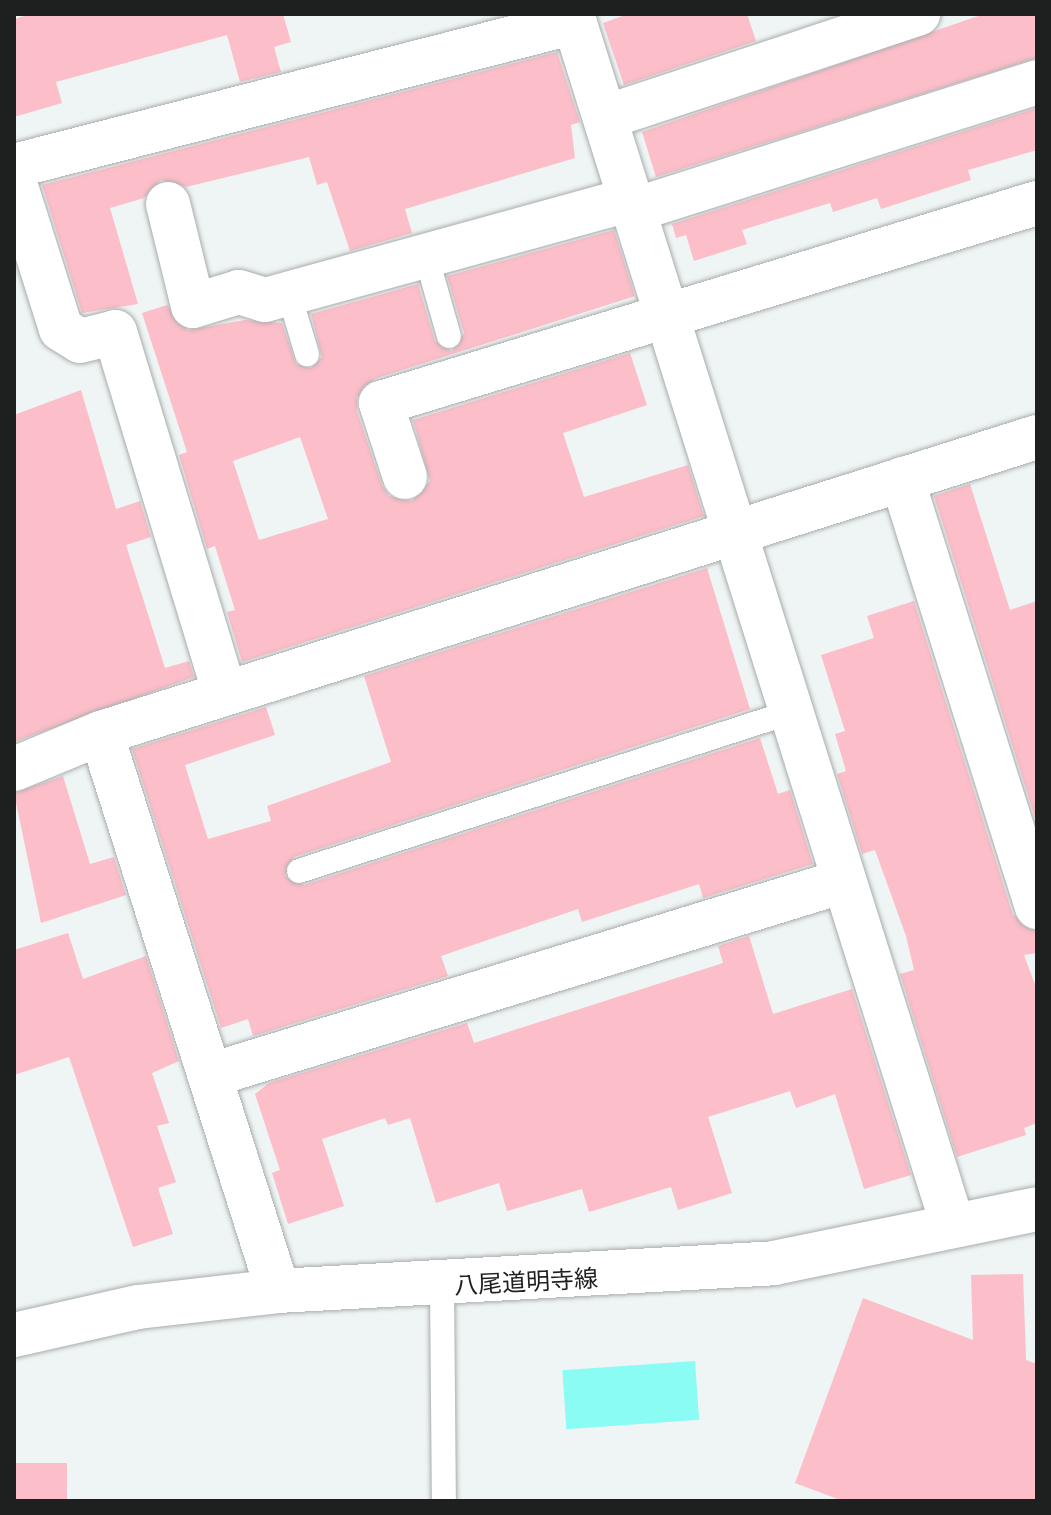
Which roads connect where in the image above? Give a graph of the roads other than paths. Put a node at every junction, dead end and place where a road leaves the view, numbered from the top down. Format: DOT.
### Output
graph roads {
  1 [pos="918,14"];
  2 [pos="574,18"];
  3 [pos="1037,82"];
  4 [pos="606,117"];
  5 [pos="14,166"];
  6 [pos="14,180"];
  7 [pos="1037,203"];
  8 [pos="168,204"];
  9 [pos="633,205"];
  10 [pos="427,259"];
  11 [pos="289,294"];
  12 [pos="667,314"];
  13 [pos="449,336"];
  14 [pos="307,354"];
  15 [pos="1037,437"];
  16 [pos="405,477"];
  17 [pos="902,479"];
  18 [pos="734,530"];
  19 [pos="225,693"];
  20 [pos="791,712"];
  21 [pos="101,733"];
  22 [pos="14,769"];
  23 [pos="299,871"];
  24 [pos="844,881"];
  25 [pos="1037,907"];
  26 [pos="211,1075"];
  27 [pos="1037,1209"];
  28 [pos="952,1223"];
  29 [pos="442,1285"];
  30 [pos="278,1291"];
  31 [pos="14,1335"];
  32 [pos="444,1501"];
  1 -- 4 [label="street"];
  2 -- 4 [label="street"];
  2 -- 5 [label="street"];
  3 -- 9 [label="street"];
  4 -- 9 [label="street"];
  6 -- 19 [label="street"];
  7 -- 12 [label="street"];
  8 -- 11 [label="street"];
  9 -- 10 [label="street"];
  9 -- 12 [label="street"];
  10 -- 11 [label="street"];
  10 -- 13 [label="lane"];
  11 -- 14 [label="lane"];
  12 -- 16 [label="street"];
  12 -- 18 [label="street"];
  15 -- 17 [label="street"];
  17 -- 18 [label="street"];
  17 -- 25 [label="street"];
  18 -- 19 [label="street"];
  18 -- 20 [label="street"];
  19 -- 21 [label="street"];
  20 -- 23 [label="lane"];
  20 -- 24 [label="street"];
  21 -- 22 [label="street"];
  21 -- 26 [label="street"];
  24 -- 26 [label="street"];
  24 -- 28 [label="street"];
  26 -- 30 [label="street"];
  27 -- 28 [label="street, 八尾道明寺線"];
  28 -- 29 [label="street, 八尾道明寺線"];
  29 -- 30 [label="street, 八尾道明寺線"];
  29 -- 32 [label="lane"];
  30 -- 31 [label="street, 八尾道明寺線"];
}
